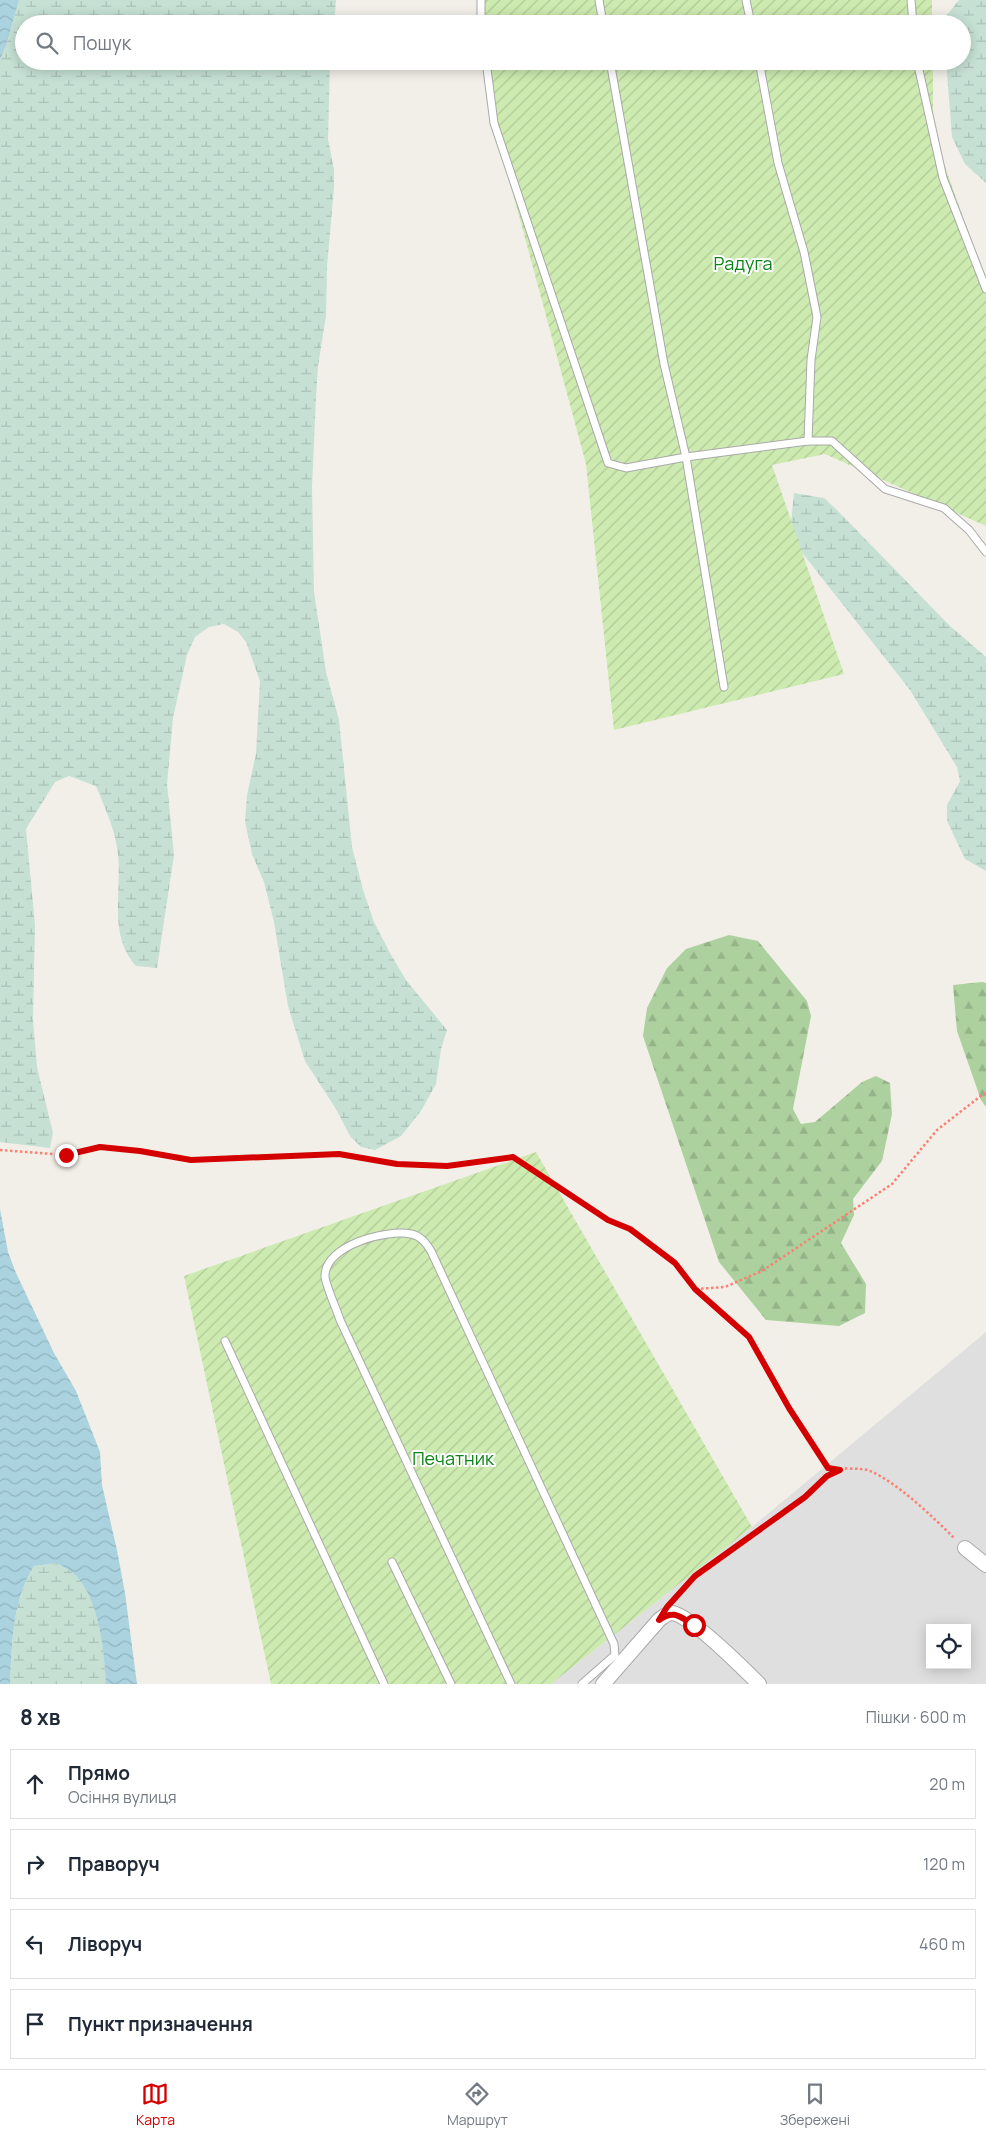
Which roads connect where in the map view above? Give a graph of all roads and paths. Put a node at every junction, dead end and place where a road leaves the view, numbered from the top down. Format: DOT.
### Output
graph roads {
  1 [pos="481,0"];
  2 [pos="599,0"];
  3 [pos="746,0"];
  4 [pos="911,0"];
  5 [pos="481,15"];
  6 [pos="602,15"];
  7 [pos="749,15"];
  8 [pos="912,15"];
  9 [pos="487,70"];
  10 [pos="612,70"];
  11 [pos="760,70"];
  12 [pos="919,70"];
  13 [pos="986,290"];
  14 [pos="808,441"];
  15 [pos="686,457"];
  16 [pos="986,552"];
  17 [pos="724,687"];
  18 [pos="986,1092"];
  19 [pos="0,1150"];
  20 [pos="695,1289"];
  21 [pos="226,1341"];
  22 [pos="840,1470"];
  23 [pos="965,1548"];
  24 [pos="392,1562"];
  25 [pos="986,1565"];
  26 [pos="673,1607"];
  27 [pos="384,1684"];
  28 [pos="451,1684"];
  29 [pos="512,1684"];
  30 [pos="582,1684"];
  31 [pos="603,1684"];
  32 [pos="759,1684"];
  1 -- 5 [label="lane"];
  2 -- 6 [label="lane"];
  3 -- 7 [label="lane"];
  4 -- 8 [label="lane"];
  9 -- 15 [label="lane"];
  10 -- 15 [label="lane"];
  11 -- 14 [label="lane"];
  12 -- 13 [label="lane"];
  14 -- 15 [label="lane"];
  14 -- 16 [label="lane"];
  15 -- 17 [label="lane"];
  18 -- 20 [label="path"];
  19 -- 20 [label="path"];
  20 -- 22 [label="path"];
  21 -- 27 [label="lane"];
  22 -- 23 [label="path"];
  22 -- 26 [label="path"];
  23 -- 25 [label="street"];
  24 -- 28 [label="lane"];
  26 -- 31 [label="street"];
  26 -- 32 [label="street"];
  29 -- 30 [label="lane"];
}
